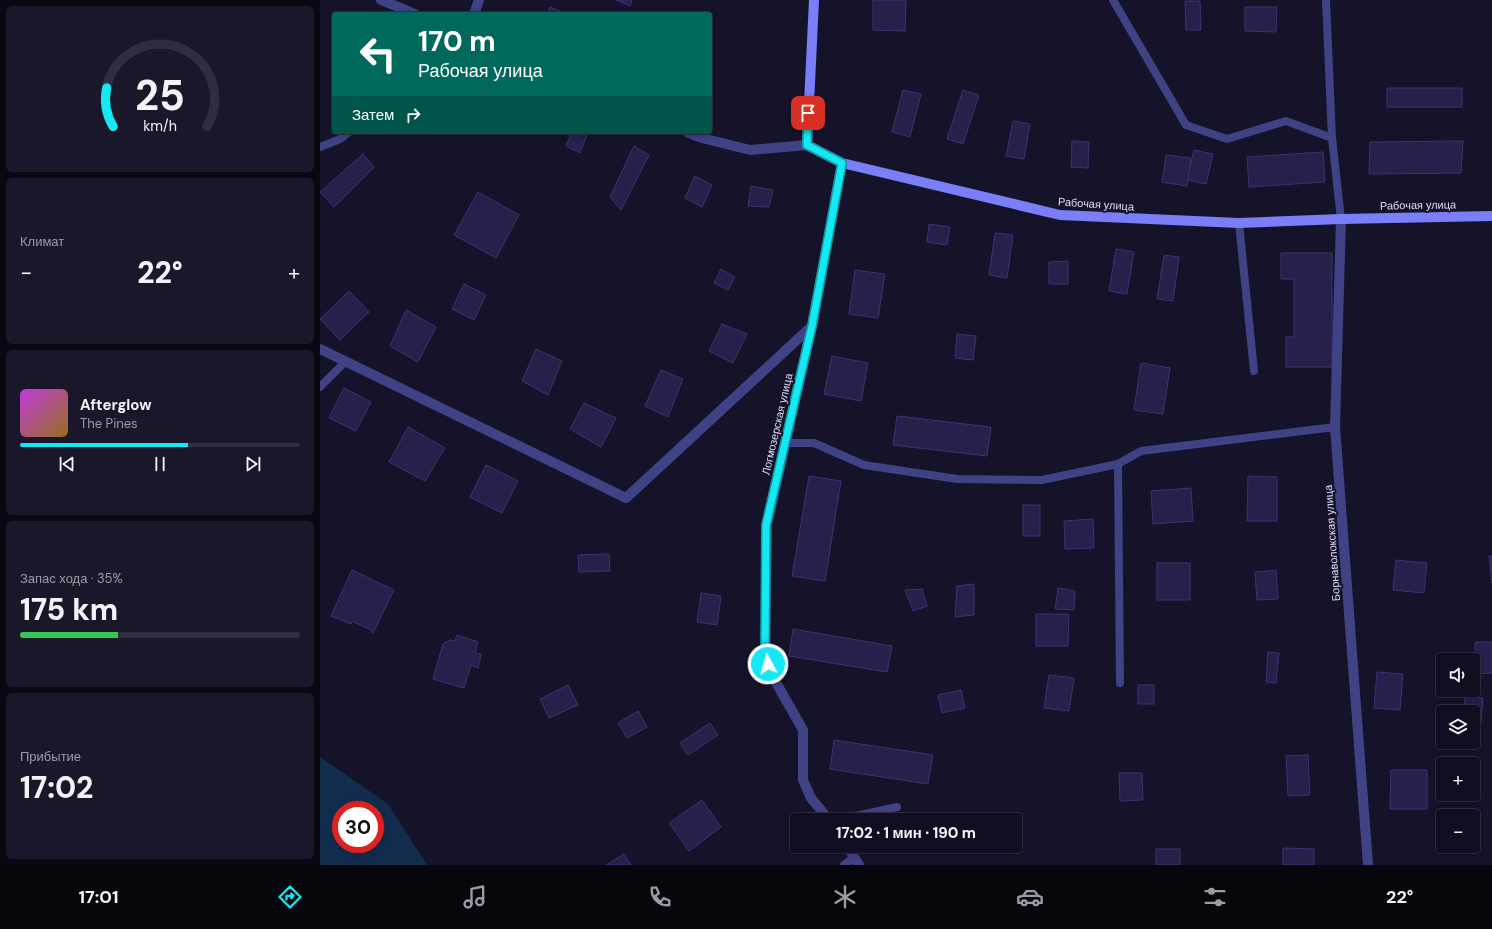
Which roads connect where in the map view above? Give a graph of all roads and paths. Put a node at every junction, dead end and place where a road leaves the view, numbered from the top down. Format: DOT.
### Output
graph roads {
  1 [pos="381,0"];
  2 [pos="479,0"];
  3 [pos="814,0"];
  4 [pos="1113,0"];
  5 [pos="1326,0"];
  6 [pos="409,12"];
  7 [pos="475,12"];
  8 [pos="346,134"];
  9 [pos="692,134"];
  10 [pos="1332,138"];
  11 [pos="807,145"];
  12 [pos="320,147"];
  13 [pos="842,163"];
  14 [pos="1492,216"];
  15 [pos="1341,219"];
  16 [pos="1239,223"];
  17 [pos="812,326"];
  18 [pos="320,350"];
  19 [pos="345,362"];
  20 [pos="1254,371"];
  21 [pos="320,387"];
  22 [pos="1335,428"];
  23 [pos="786,443"];
  24 [pos="1118,464"];
  25 [pos="1120,683"];
  26 [pos="897,807"];
  27 [pos="823,813"];
  28 [pos="869,813"];
  29 [pos="857,861"];
  30 [pos="844,865"];
  31 [pos="1368,865"];
  1 -- 6 [label="street"];
  2 -- 7 [label="street"];
  3 -- 11 [label="street"];
  4 -- 10 [label="lane"];
  5 -- 10 [label="lane"];
  8 -- 12 [label="lane"];
  9 -- 11 [label="street"];
  10 -- 15 [label="lane"];
  11 -- 13 [label="street, Рабочая улица"];
  13 -- 16 [label="street, Рабочая улица"];
  13 -- 17 [label="street, Логмозерская улица"];
  14 -- 15 [label="street, Рабочая улица"];
  15 -- 16 [label="street, Рабочая улица"];
  15 -- 22 [label="street, Борнаволокская улица"];
  16 -- 20 [label="lane"];
  17 -- 19 [label="street"];
  17 -- 23 [label="street, Логмозерская улица"];
  18 -- 19 [label="street"];
  19 -- 21 [label="lane"];
  22 -- 24 [label="lane"];
  22 -- 31 [label="street, Борнаволокская улица"];
  23 -- 24 [label="lane"];
  23 -- 27 [label="street, Логмозерская улица"];
  24 -- 25 [label="lane"];
  26 -- 28 [label="lane"];
  29 -- 30 [label="lane"];
}
